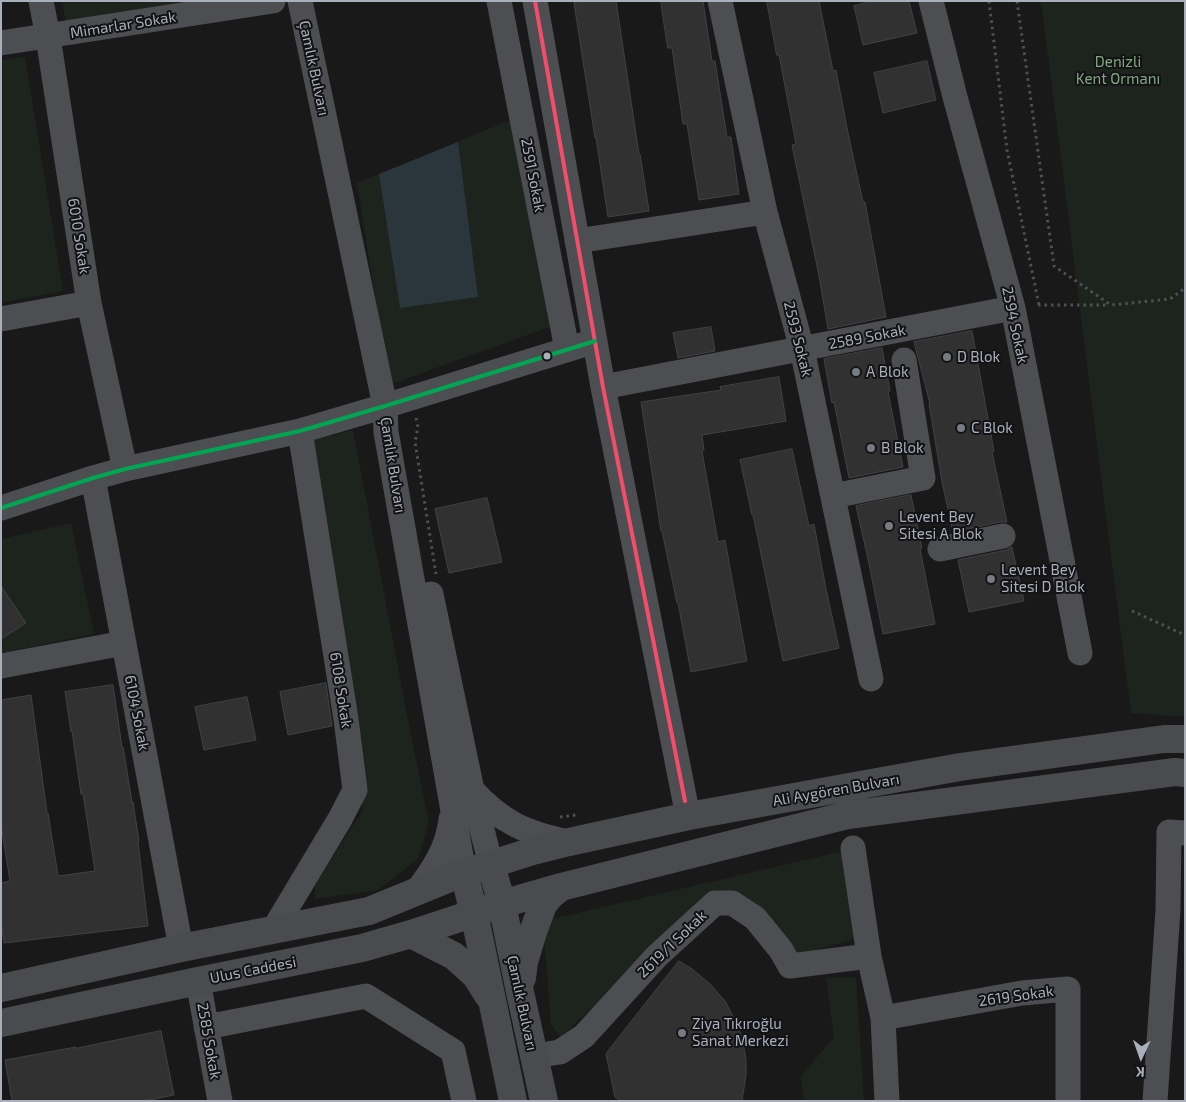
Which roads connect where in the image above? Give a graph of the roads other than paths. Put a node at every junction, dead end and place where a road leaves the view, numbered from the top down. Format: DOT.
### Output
graph roads {
  1 [pos="41,1"];
  2 [pos="273,1"];
  3 [pos="300,1"];
  4 [pos="499,1"];
  5 [pos="534,1"];
  6 [pos="720,1"];
  7 [pos="931,1"];
  8 [pos="48,37"];
  9 [pos="1,43"];
  10 [pos="765,212"];
  11 [pos="577,241"];
  12 [pos="89,303"];
  13 [pos="1013,308"];
  14 [pos="1,319"];
  15 [pos="595,341"];
  16 [pos="567,349"];
  17 [pos="802,349"];
  18 [pos="904,360"];
  19 [pos="603,387"];
  20 [pos="385,406"];
  21 [pos="300,431"];
  22 [pos="125,469"];
  23 [pos="93,478"];
  24 [pos="833,496"];
  25 [pos="1,508"];
  26 [pos="1003,536"];
  27 [pos="940,549"];
  28 [pos="124,642"];
  29 [pos="1080,652"];
  30 [pos="1,666"];
  31 [pos="871,679"];
  32 [pos="1185,739"];
  33 [pos="1185,773"];
  34 [pos="472,790"];
  35 [pos="685,801"];
  36 [pos="452,806"];
  37 [pos="1185,833"];
  38 [pos="569,842"];
  39 [pos="853,848"];
  40 [pos="491,865"];
  41 [pos="464,873"];
  42 [pos="561,887"];
  43 [pos="417,891"];
  44 [pos="502,904"];
  45 [pos="474,913"];
  46 [pos="274,930"];
  47 [pos="411,934"];
  48 [pos="181,948"];
  49 [pos="869,956"];
  50 [pos="198,981"];
  51 [pos="1,988"];
  52 [pos="520,992"];
  53 [pos="493,1002"];
  54 [pos="883,1018"];
  55 [pos="1,1023"];
  56 [pos="206,1027"];
  57 [pos="534,1056"];
  58 [pos="220,1101"];
  59 [pos="464,1101"];
  60 [pos="513,1101"];
  61 [pos="544,1101"];
  62 [pos="888,1101"];
  63 [pos="1068,1101"];
  64 [pos="1155,1101"];
  1 -- 8 [label="street, 6010 Sokak"];
  2 -- 8 [label="street, Mimarlar Sokak"];
  3 -- 20 [label="street, Çamlık Bulvarı"];
  4 -- 16 [label="street, 2591 Sokak"];
  5 -- 11 [label="street, 2591 Sokak"];
  6 -- 10 [label="street, 2593 Sokak"];
  7 -- 13 [label="street, 2594 Sokak"];
  8 -- 9 [label="street, Mimarlar Sokak"];
  8 -- 12 [label="street, 6010 Sokak"];
  10 -- 11 [label="street"];
  10 -- 17 [label="street, 2593 Sokak"];
  11 -- 15 [label="street, 2591 Sokak"];
  12 -- 14 [label="street"];
  12 -- 22 [label="street, 6010 Sokak"];
  13 -- 17 [label="street, 2589 Sokak"];
  13 -- 29 [label="street, 2594 Sokak"];
  15 -- 16 [label="street"];
  15 -- 19 [label="street, 2591 Sokak"];
  16 -- 20 [label="street"];
  17 -- 19 [label="street, 2589 Sokak"];
  17 -- 24 [label="street, 2593 Sokak"];
  18 -- 24 [label="street"];
  19 -- 35 [label="street, 2591 Sokak"];
  20 -- 21 [label="street"];
  20 -- 34 [label="street"];
  20 -- 36 [label="street, Çamlık Bulvarı"];
  21 -- 22 [label="street"];
  21 -- 46 [label="street, 6108 Sokak"];
  22 -- 23 [label="street"];
  23 -- 25 [label="street"];
  23 -- 28 [label="street, 6104 Sokak"];
  24 -- 31 [label="street, 2593 Sokak"];
  26 -- 27 [label="street"];
  28 -- 30 [label="street"];
  28 -- 48 [label="street, 6104 Sokak"];
  32 -- 38 [label="main road, Ali Aygören Bulvarı"];
  33 -- 42 [label="main road, Ali Aygören Bulvarı"];
  34 -- 38 [label="street"];
  34 -- 40 [label="street"];
  36 -- 41 [label="street, Çamlık Bulvarı"];
  36 -- 43 [label="street"];
  37 -- 64 [label="street"];
  38 -- 40 [label="main road, Ali Aygören Bulvarı"];
  39 -- 49 [label="street"];
  40 -- 41 [label="main road"];
  40 -- 44 [label="main road, Çamlık Bulvarı"];
  41 -- 43 [label="main road"];
  41 -- 45 [label="main road"];
  42 -- 44 [label="main road, Ali Aygören Bulvarı"];
  42 -- 52 [label="main road"];
  43 -- 46 [label="main road"];
  44 -- 45 [label="main road, Ulus Caddesi"];
  44 -- 52 [label="main road, Çamlık Bulvarı"];
  45 -- 47 [label="main road, Ulus Caddesi"];
  45 -- 53 [label="main road"];
  46 -- 48 [label="main road"];
  47 -- 50 [label="main road, Ulus Caddesi"];
  47 -- 53 [label="main road"];
  48 -- 51 [label="main road"];
  49 -- 54 [label="street"];
  49 -- 57 [label="street, 2619/1 Sokak"];
  50 -- 55 [label="main road, Ulus Caddesi"];
  50 -- 56 [label="street, 2585 Sokak"];
  52 -- 57 [label="main road, Çamlık Bulvarı"];
  53 -- 60 [label="main road"];
  54 -- 62 [label="street"];
  54 -- 63 [label="street, 2619 Sokak"];
  56 -- 58 [label="street, 2585 Sokak"];
  56 -- 59 [label="street"];
  57 -- 61 [label="main road, Çamlık Bulvarı"];
}
